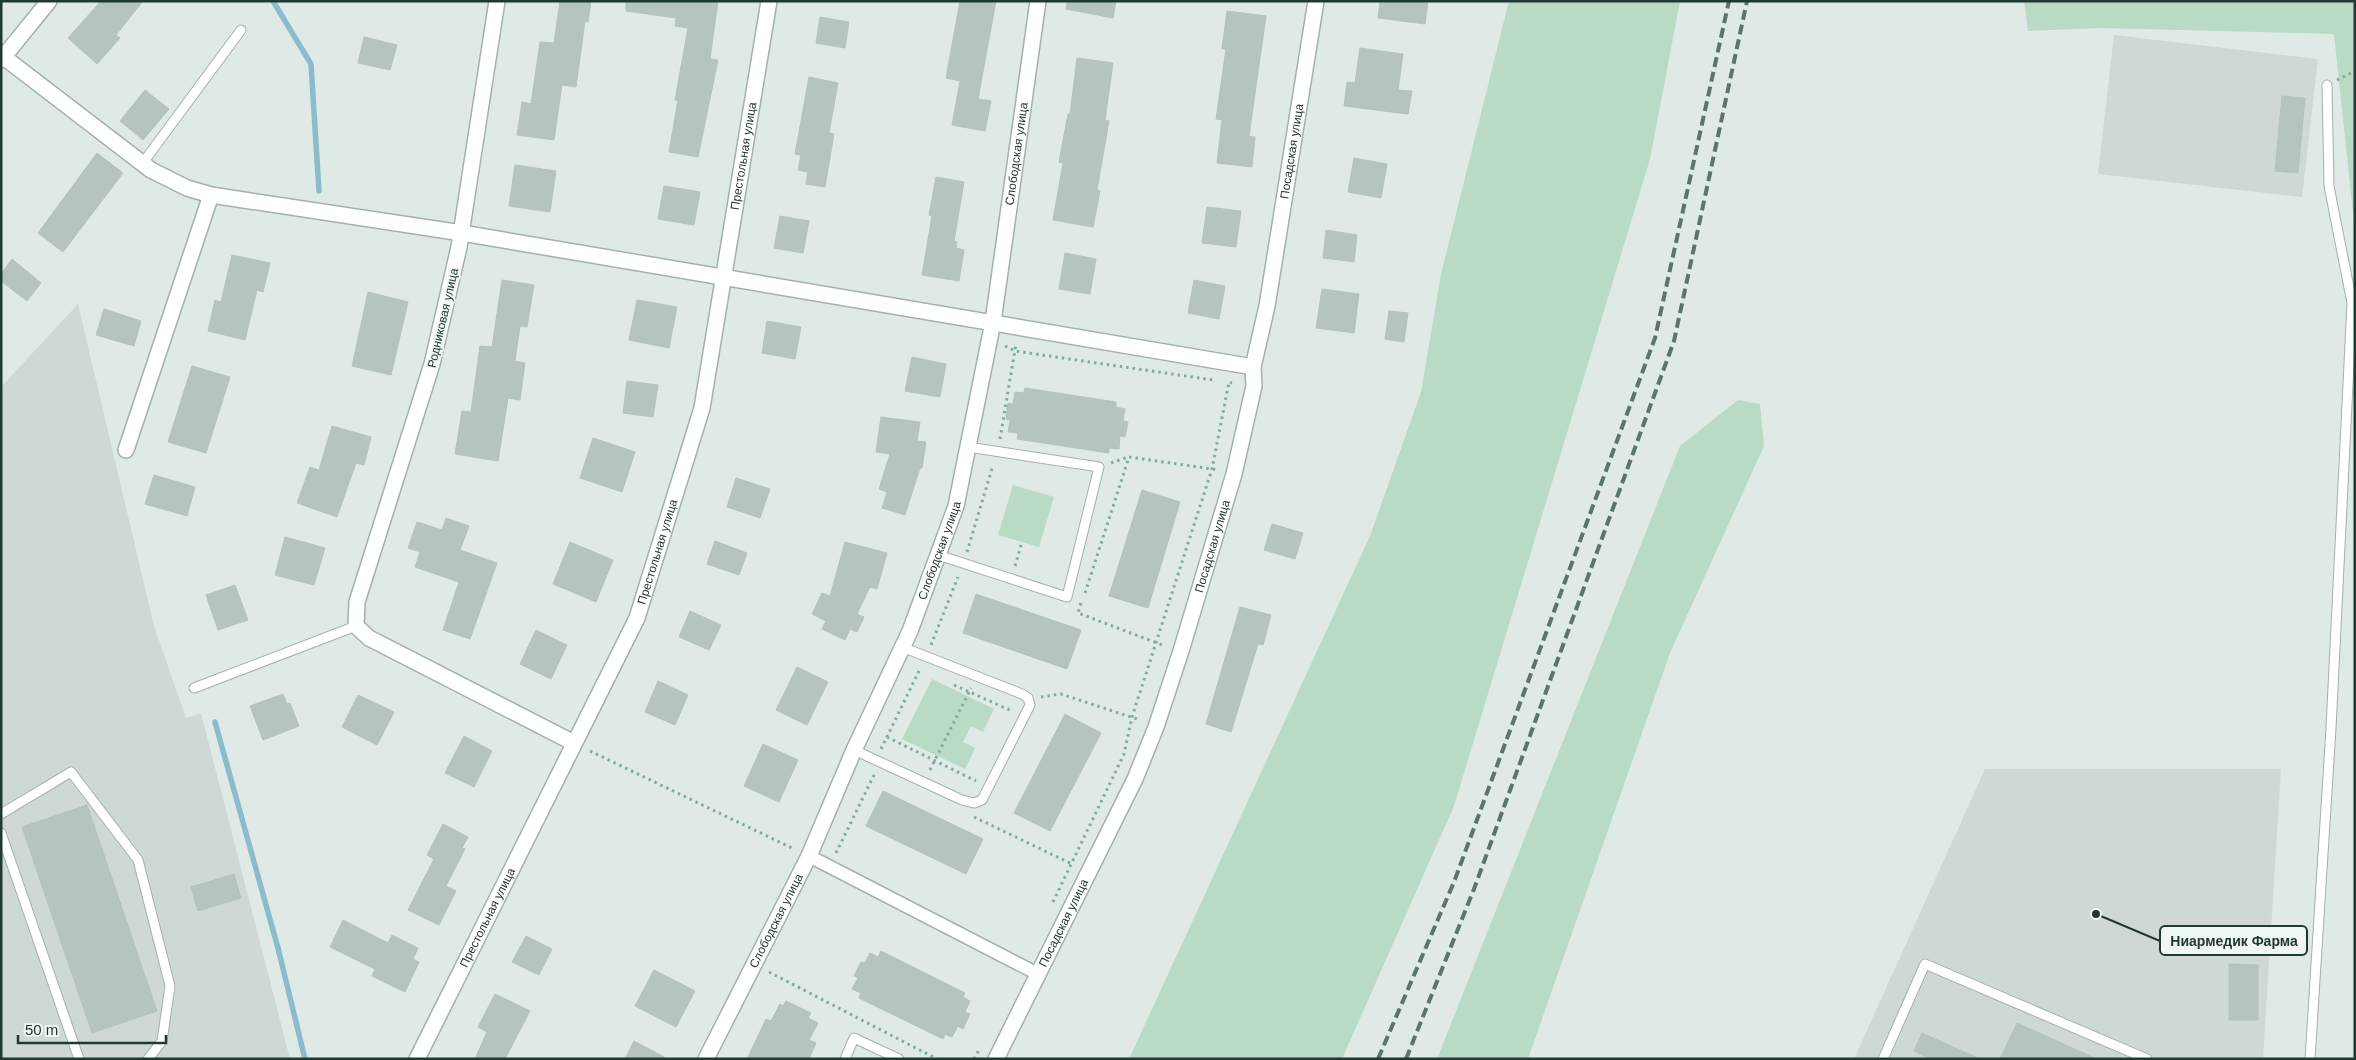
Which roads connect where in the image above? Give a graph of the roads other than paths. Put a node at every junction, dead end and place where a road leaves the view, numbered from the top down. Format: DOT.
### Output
graph roads {
  1 [pos="49,1"];
  2 [pos="497,1"];
  3 [pos="769,1"];
  4 [pos="1038,1"];
  5 [pos="1316,1"];
  6 [pos="240,30"];
  7 [pos="2,58"];
  8 [pos="2326,85"];
  9 [pos="142,164"];
  10 [pos="211,195"];
  11 [pos="462,234"];
  12 [pos="722,279"];
  13 [pos="993,322"];
  14 [pos="1253,367"];
  15 [pos="968,446"];
  16 [pos="126,450"];
  17 [pos="938,555"];
  18 [pos="356,626"];
  19 [pos="902,647"];
  20 [pos="194,688"];
  21 [pos="574,743"];
  22 [pos="854,750"];
  23 [pos="1,814"];
  24 [pos="1,833"];
  25 [pos="809,856"];
  26 [pos="1038,974"];
  27 [pos="80,1059"];
  28 [pos="148,1059"];
  29 [pos="418,1059"];
  30 [pos="706,1059"];
  31 [pos="845,1059"];
  32 [pos="899,1059"];
  33 [pos="996,1059"];
  34 [pos="1883,1059"];
  35 [pos="2147,1059"];
  36 [pos="2310,1059"];
  1 -- 7 [label="street"];
  2 -- 11 [label="street, Родниковая улица"];
  3 -- 12 [label="street, Престольная улица"];
  4 -- 13 [label="street, Слободская улица"];
  5 -- 14 [label="street, Посадская улица"];
  6 -- 9 [label="lane"];
  7 -- 9 [label="street"];
  8 -- 36 [label="lane"];
  9 -- 10 [label="street"];
  10 -- 11 [label="street"];
  10 -- 16 [label="street"];
  11 -- 12 [label="street"];
  11 -- 18 [label="street, Родниковая улица"];
  12 -- 13 [label="street"];
  12 -- 21 [label="street, Престольная улица"];
  13 -- 14 [label="street"];
  13 -- 15 [label="street, Слободская улица"];
  14 -- 26 [label="street, Посадская улица"];
  15 -- 17 [label="street, Слободская улица"];
  15 -- 17 [label="lane"];
  17 -- 19 [label="street, Слободская улица"];
  18 -- 20 [label="lane"];
  18 -- 21 [label="street"];
  19 -- 22 [label="street, Слободская улица"];
  19 -- 22 [label="lane"];
  21 -- 29 [label="street, Престольная улица"];
  22 -- 25 [label="street, Слободская улица"];
  23 -- 28 [label="lane"];
  24 -- 27 [label="lane"];
  25 -- 26 [label="street"];
  25 -- 30 [label="street, Слободская улица"];
  26 -- 33 [label="street, Посадская улица"];
  31 -- 32 [label="lane"];
  34 -- 35 [label="lane"];
}
